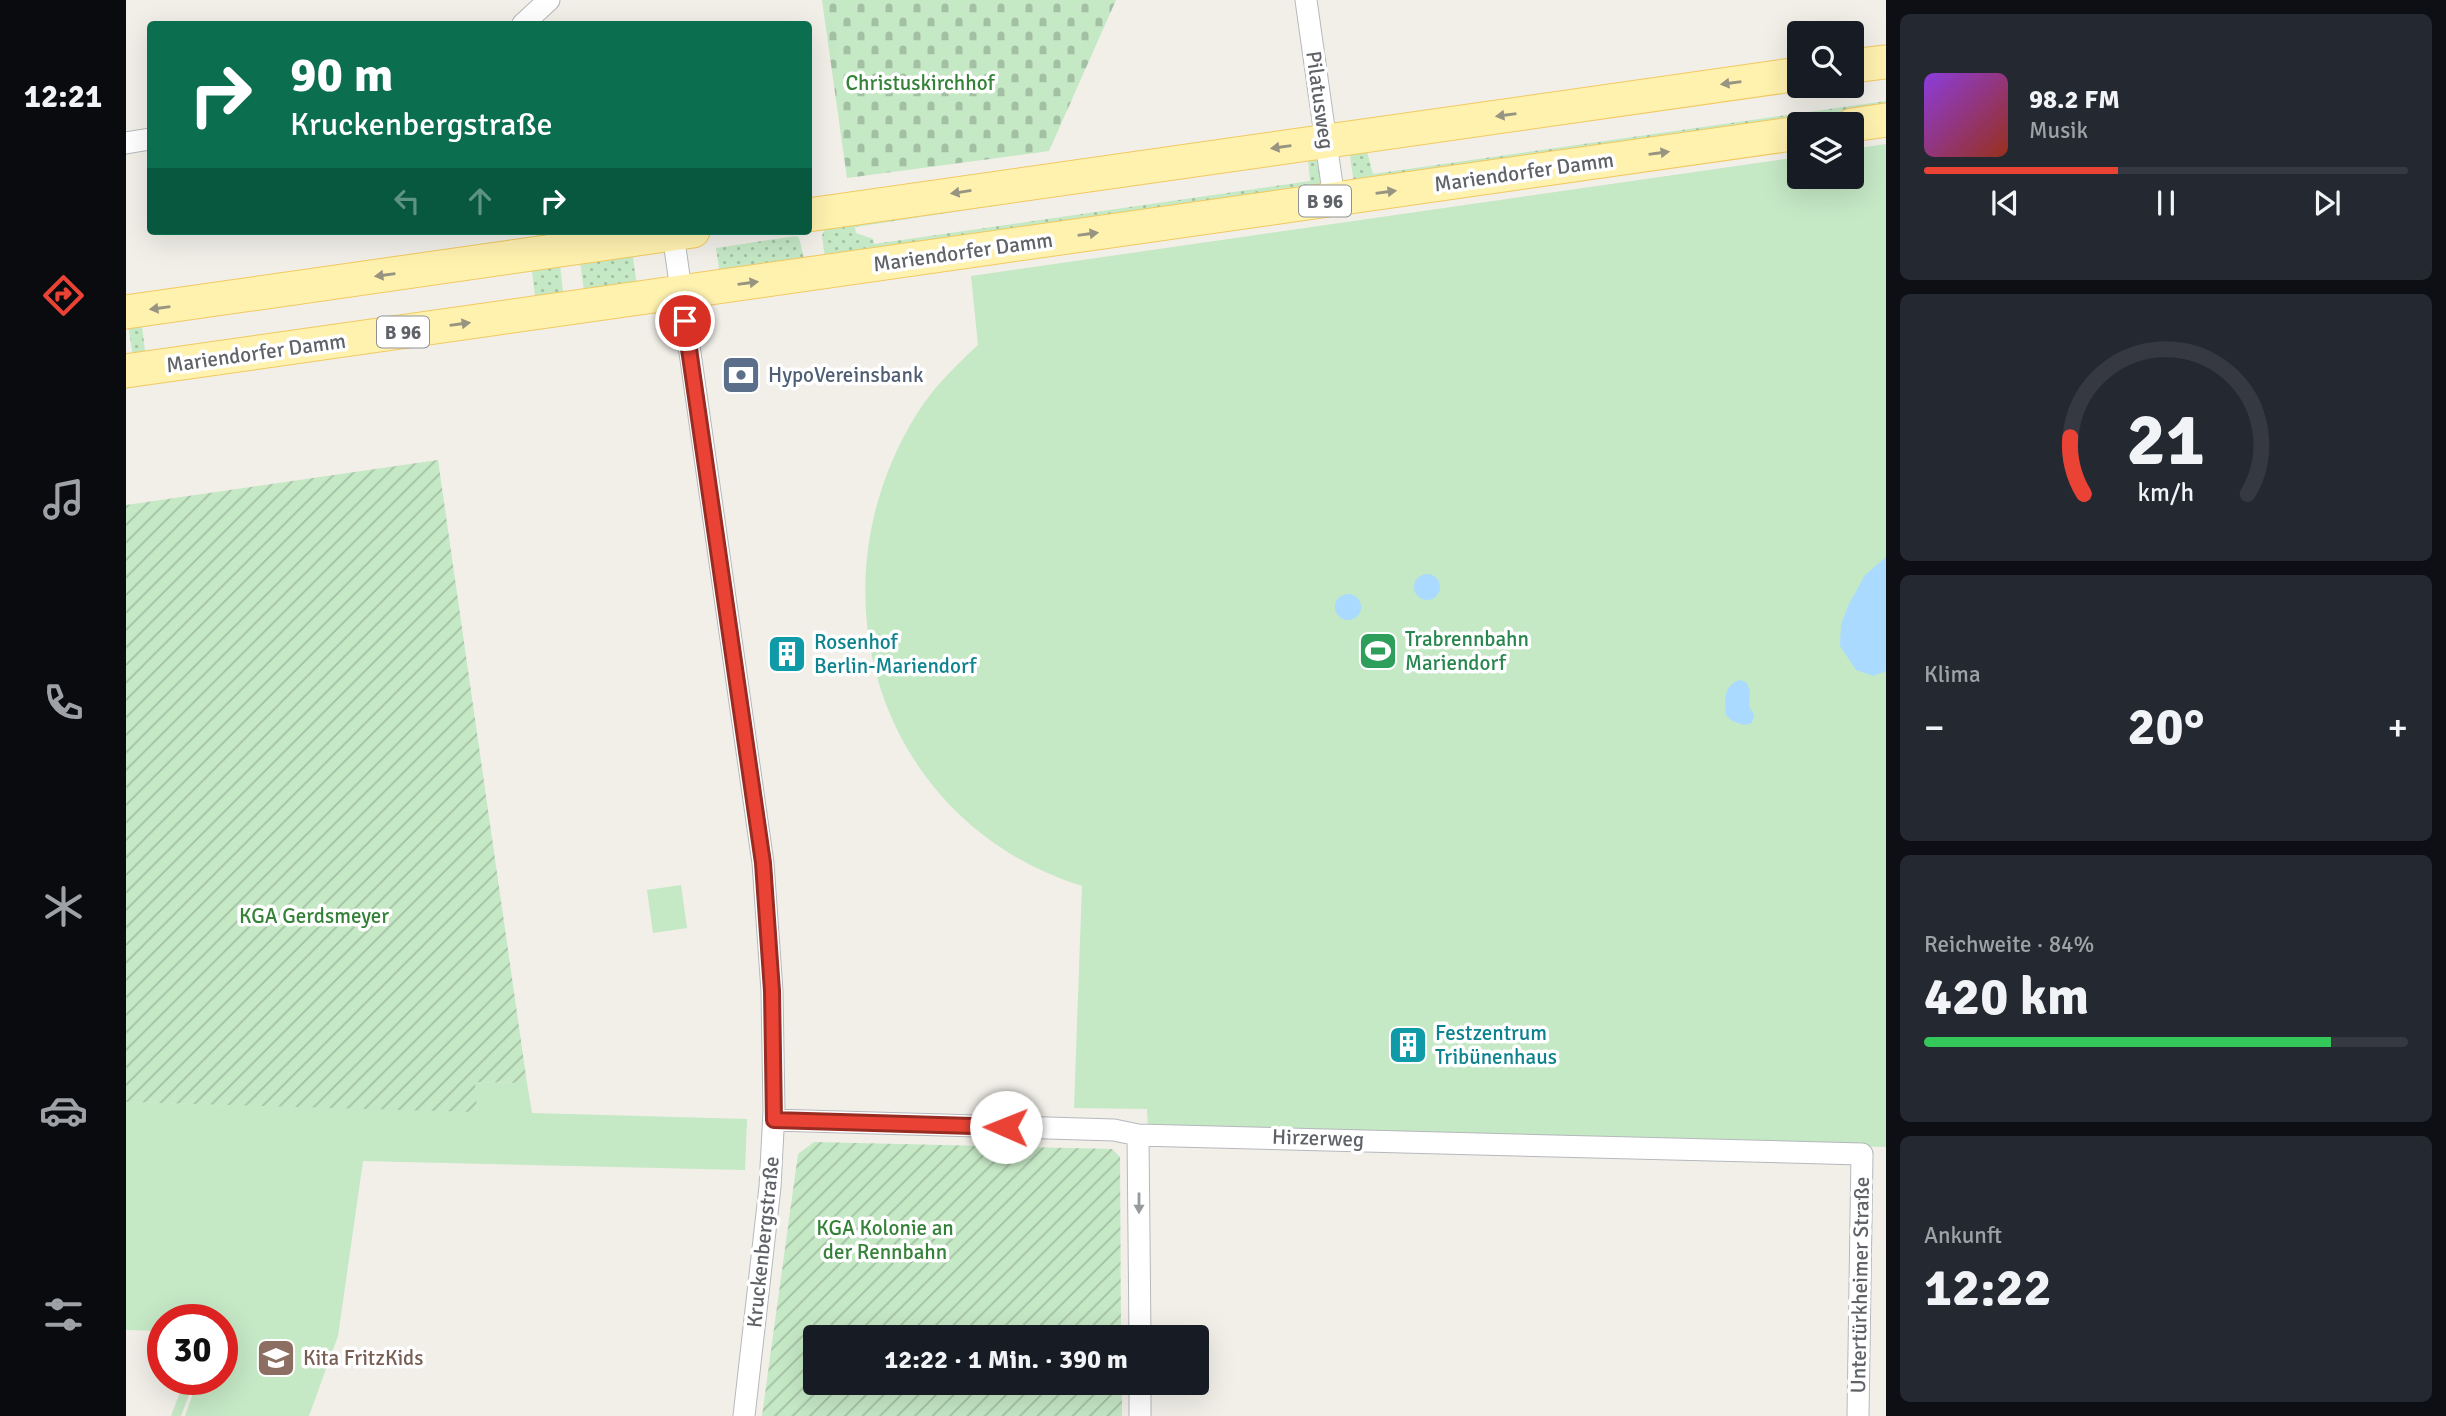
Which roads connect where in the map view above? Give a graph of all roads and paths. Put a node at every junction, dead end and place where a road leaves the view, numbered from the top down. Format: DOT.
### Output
graph roads {
  1 [pos="549,0"];
  2 [pos="1306,0"];
  3 [pos="526,21"];
  4 [pos="1886,62"];
  5 [pos="1864,65"];
  6 [pos="1787,76"];
  7 [pos="1886,120"];
  8 [pos="1864,123"];
  9 [pos="1787,135"];
  10 [pos="147,140"];
  11 [pos="1326,141"];
  12 [pos="126,143"];
  13 [pos="1334,199"];
  14 [pos="812,214"];
  15 [pos="662,235"];
  16 [pos="683,235"];
  17 [pos="680,292"];
  18 [pos="126,312"];
  19 [pos="126,372"];
  20 [pos="774,1120"];
  21 [pos="1138,1135"];
  22 [pos="1862,1154"];
  23 [pos="1140,1325"];
  24 [pos="1140,1395"];
  25 [pos="744,1416"];
  26 [pos="1140,1416"];
  27 [pos="1858,1416"];
  1 -- 3 [label="street"];
  2 -- 11 [label="street, Pilatusweg"];
  4 -- 5 [label="main road"];
  6 -- 11 [label="main road, one-way"];
  7 -- 8 [label="main road"];
  13 -- 9 [label="main road, Mariendorfer Damm / B 96, one-way"];
  10 -- 12 [label="street"];
  11 -- 13 [label="street, Pilatusweg"];
  11 -- 14 [label="main road, one-way"];
  17 -- 13 [label="main road, Mariendorfer Damm / B 96, one-way"];
  15 -- 18 [label="main road, one-way"];
  16 -- 17 [label="street, Kruckenbergstraße"];
  19 -- 17 [label="main road, Mariendorfer Damm / B 96, one-way"];
  17 -- 20 [label="street, Kruckenbergstraße"];
  20 -- 21 [label="street, Hirzerweg"];
  20 -- 25 [label="street, Kruckenbergstraße"];
  21 -- 22 [label="street, Hirzerweg"];
  21 -- 23 [label="street, one-way"];
  22 -- 27 [label="street, Untertürkheimer Straße"];
  24 -- 26 [label="street"];
}
